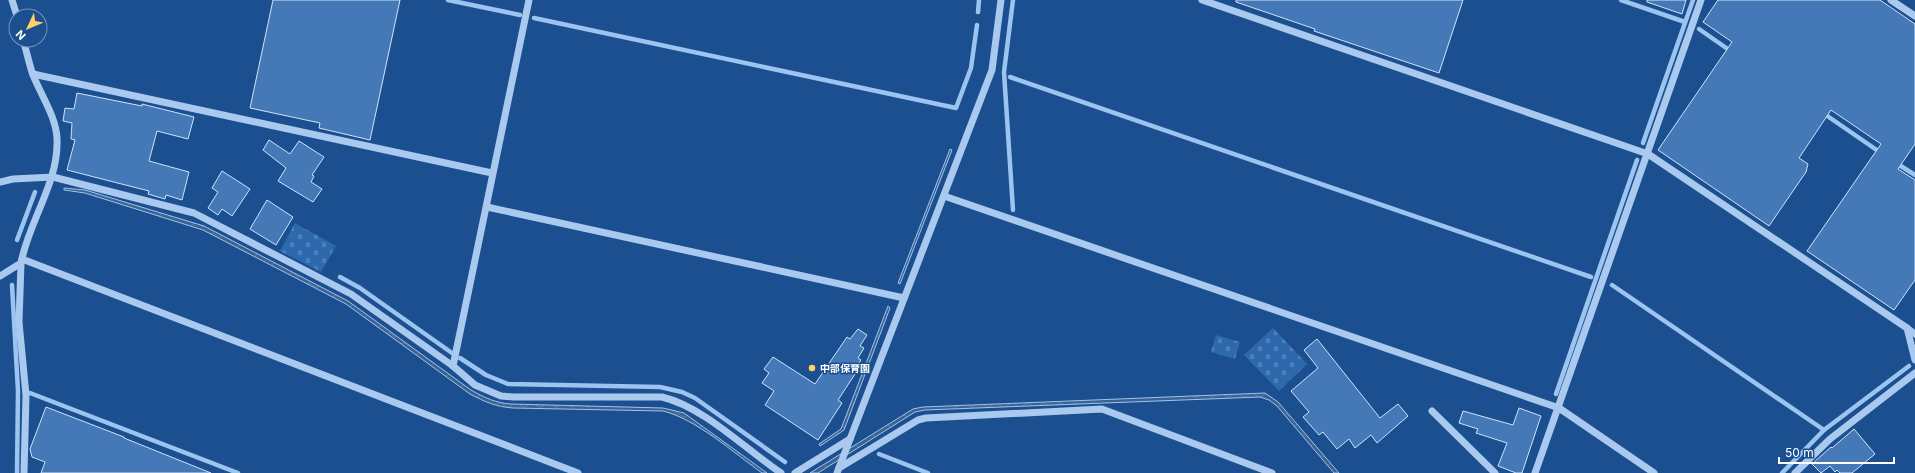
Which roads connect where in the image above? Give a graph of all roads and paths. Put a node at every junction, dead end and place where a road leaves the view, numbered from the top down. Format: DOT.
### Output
graph roads {
  1 [pos="529,0"];
  2 [pos="1001,0"];
  3 [pos="1202,0"];
  4 [pos="1701,0"];
  5 [pos="1891,0"];
  6 [pos="1915,16"];
  7 [pos="25,48"];
  8 [pos="33,74"];
  9 [pos="1648,154"];
  10 [pos="492,173"];
  11 [pos="53,177"];
  12 [pos="0,182"];
  13 [pos="944,196"];
  14 [pos="487,207"];
  15 [pos="21,261"];
  16 [pos="0,276"];
  17 [pos="904,298"];
  18 [pos="1906,328"];
  19 [pos="1915,334"];
  20 [pos="1915,360"];
  21 [pos="453,366"];
  22 [pos="1915,373"];
  23 [pos="1559,408"];
  24 [pos="1432,411"];
  25 [pos="850,439"];
  26 [pos="839,468"];
  27 [pos="24,473"];
  28 [pos="578,473"];
  29 [pos="781,473"];
  30 [pos="795,473"];
  31 [pos="1272,473"];
  32 [pos="1495,473"];
  33 [pos="1535,473"];
  34 [pos="1654,473"];
  35 [pos="1795,473"];
  1 -- 10 [label="street"];
  2 -- 13 [label="street"];
  3 -- 9 [label="street"];
  4 -- 9 [label="street"];
  5 -- 6 [label="street"];
  7 -- 8 [label="street"];
  8 -- 10 [label="street"];
  8 -- 11 [label="street"];
  9 -- 18 [label="street"];
  9 -- 23 [label="street"];
  10 -- 14 [label="street"];
  11 -- 12 [label="street"];
  11 -- 15 [label="street"];
  11 -- 21 [label="street"];
  13 -- 17 [label="street"];
  13 -- 23 [label="street"];
  14 -- 17 [label="street"];
  14 -- 21 [label="street"];
  15 -- 16 [label="street"];
  15 -- 27 [label="street"];
  15 -- 28 [label="street"];
  17 -- 25 [label="street"];
  18 -- 19 [label="street"];
  18 -- 20 [label="street"];
  21 -- 29 [label="street"];
  22 -- 35 [label="street"];
  23 -- 33 [label="street"];
  23 -- 34 [label="street"];
  24 -- 32 [label="street"];
  25 -- 26 [label="street"];
  25 -- 30 [label="street"];
  26 -- 31 [label="street"];
}
